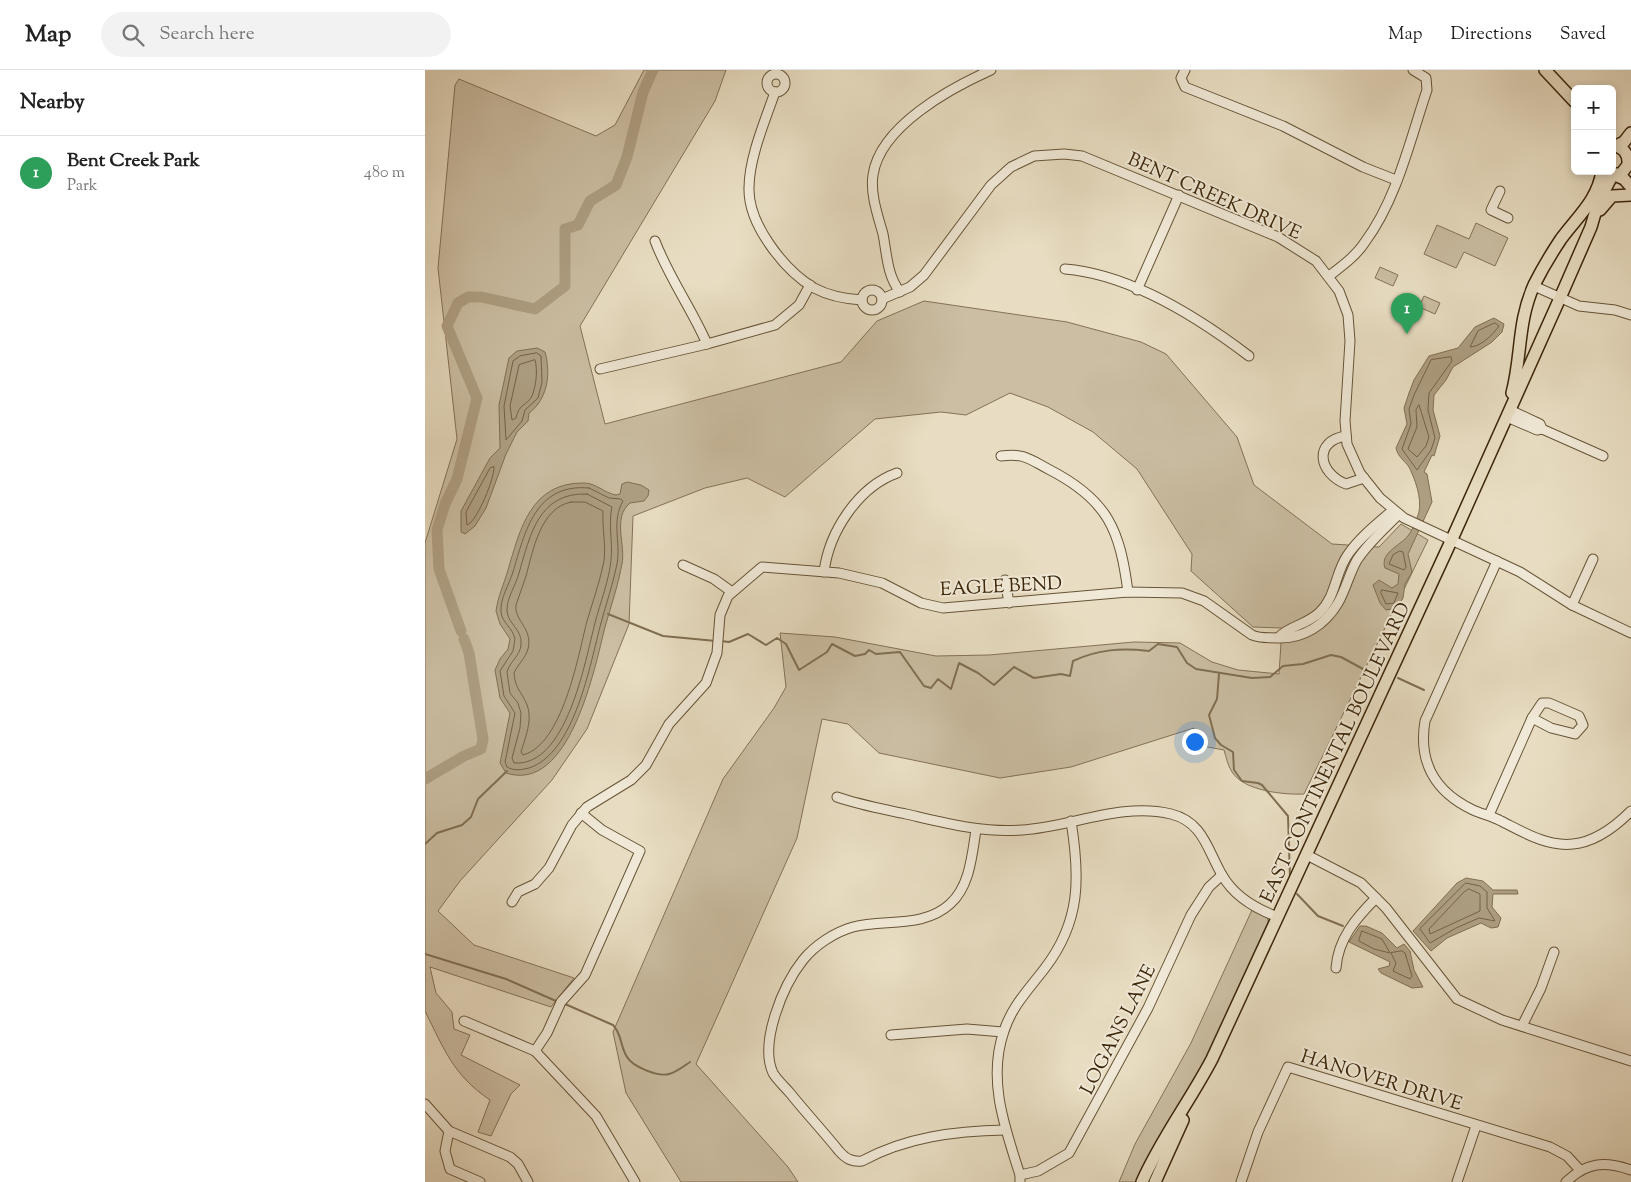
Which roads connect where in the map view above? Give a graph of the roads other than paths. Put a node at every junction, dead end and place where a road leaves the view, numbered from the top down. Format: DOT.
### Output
graph roads {
  1 [pos="991,70"];
  2 [pos="1185,70"];
  3 [pos="1413,70"];
  4 [pos="1545,70"];
  5 [pos="779,72"];
  6 [pos="775,92"];
  7 [pos="1571,98"];
  8 [pos="1631,133"];
  9 [pos="1616,145"];
  10 [pos="1616,147"];
  11 [pos="1630,160"];
  12 [pos="1616,173"];
  13 [pos="1607,175"];
  14 [pos="1608,175"];
  15 [pos="1611,175"];
  16 [pos="1396,180"];
  17 [pos="1631,187"];
  18 [pos="1500,191"];
  19 [pos="1179,195"];
  20 [pos="1631,195"];
  21 [pos="1508,218"];
  22 [pos="1591,227"];
  23 [pos="655,241"];
  24 [pos="1065,269"];
  25 [pos="1329,276"];
  26 [pos="810,285"];
  27 [pos="1534,286"];
  28 [pos="1137,290"];
  29 [pos="900,292"];
  30 [pos="1561,298"];
  31 [pos="882,299"];
  32 [pos="862,300"];
  33 [pos="1631,315"];
  34 [pos="707,344"];
  35 [pos="1249,356"];
  36 [pos="600,369"];
  37 [pos="1508,414"];
  38 [pos="1346,436"];
  39 [pos="1001,456"];
  40 [pos="1603,456"];
  41 [pos="897,473"];
  42 [pos="1364,478"];
  43 [pos="1396,512"];
  44 [pos="1452,539"];
  45 [pos="1593,559"];
  46 [pos="1497,561"];
  47 [pos="683,566"];
  48 [pos="824,572"];
  49 [pos="1005,580"];
  50 [pos="732,592"];
  51 [pos="1127,592"];
  52 [pos="1009,603"];
  53 [pos="1572,605"];
  54 [pos="1631,633"];
  55 [pos="1532,718"];
  56 [pos="837,797"];
  57 [pos="1631,811"];
  58 [pos="581,813"];
  59 [pos="1489,815"];
  60 [pos="1071,821"];
  61 [pos="976,830"];
  62 [pos="1307,855"];
  63 [pos="1222,875"];
  64 [pos="1376,898"];
  65 [pos="512,902"];
  66 [pos="1278,917"];
  67 [pos="1554,952"];
  68 [pos="1336,968"];
  69 [pos="464,1021"];
  70 [pos="1522,1026"];
  71 [pos="1003,1032"];
  72 [pos="891,1035"];
  73 [pos="535,1051"];
  74 [pos="1631,1061"];
  75 [pos="1190,1100"];
  76 [pos="425,1104"];
  77 [pos="1476,1126"];
  78 [pos="1005,1130"];
  79 [pos="449,1131"];
  80 [pos="1579,1169"];
  81 [pos="1631,1170"];
  82 [pos="1020,1178"];
  83 [pos="479,1182"];
  84 [pos="528,1182"];
  85 [pos="635,1182"];
  86 [pos="1142,1182"];
  87 [pos="1155,1182"];
  88 [pos="1241,1182"];
  89 [pos="1457,1182"];
  90 [pos="1567,1182"];
  1 -- 29 [label="street"];
  2 -- 16 [label="street"];
  3 -- 16 [label="street"];
  4 -- 7 [label="main road"];
  5 -- 6 [label="street"];
  5 -- 6 [label="street"];
  6 -- 26 [label="street"];
  8 -- 9 [label="main road"];
  10 -- 11 [label="main road"];
  11 -- 12 [label="main road"];
  13 -- 27 [label="main road"];
  14 -- 22 [label="main road, EAST CONTINENTAL BOULEVARD"];
  15 -- 17 [label="main road"];
  16 -- 25 [label="street"];
  18 -- 21 [label="street"];
  19 -- 25 [label="street, BENT CREEK DRIVE"];
  19 -- 28 [label="street"];
  19 -- 29 [label="street, BENT CREEK DRIVE"];
  20 -- 22 [label="main road"];
  22 -- 30 [label="main road, EAST CONTINENTAL BOULEVARD"];
  23 -- 34 [label="street"];
  24 -- 28 [label="street"];
  25 -- 38 [label="street, BENT CREEK DRIVE"];
  26 -- 32 [label="street"];
  26 -- 34 [label="street"];
  27 -- 30 [label="street"];
  27 -- 37 [label="main road"];
  28 -- 35 [label="street"];
  29 -- 31 [label="street, BENT CREEK DRIVE"];
  30 -- 33 [label="street"];
  30 -- 37 [label="main road, EAST CONTINENTAL BOULEVARD"];
  31 -- 32 [label="street"];
  31 -- 32 [label="street"];
  34 -- 36 [label="street"];
  37 -- 40 [label="street"];
  37 -- 44 [label="main road, EAST CONTINENTAL BOULEVARD"];
  38 -- 42 [label="street, BENT CREEK DRIVE"];
  38 -- 42 [label="street"];
  39 -- 51 [label="street"];
  41 -- 48 [label="street"];
  42 -- 43 [label="street, BENT CREEK DRIVE"];
  43 -- 44 [label="street, BENT CREEK DRIVE"];
  43 -- 51 [label="street, EAGLE BEND"];
  44 -- 46 [label="street, BENT CREEK DRIVE"];
  44 -- 62 [label="main road, EAST CONTINENTAL BOULEVARD"];
  45 -- 53 [label="street"];
  46 -- 53 [label="street, BENT CREEK DRIVE"];
  46 -- 59 [label="street"];
  47 -- 50 [label="street"];
  48 -- 50 [label="street, EAGLE BEND"];
  48 -- 52 [label="street, EAGLE BEND"];
  49 -- 52 [label="street"];
  50 -- 58 [label="street, EAGLE BEND"];
  51 -- 52 [label="street, EAGLE BEND"];
  53 -- 54 [label="street, BENT CREEK DRIVE"];
  55 -- 55 [label="street"];
  55 -- 59 [label="street"];
  56 -- 61 [label="street"];
  57 -- 59 [label="street"];
  58 -- 65 [label="street, EAGLE BEND"];
  58 -- 73 [label="street"];
  60 -- 61 [label="street"];
  60 -- 63 [label="street"];
  60 -- 71 [label="street"];
  61 -- 78 [label="street"];
  62 -- 64 [label="street"];
  62 -- 66 [label="main road, EAST CONTINENTAL BOULEVARD"];
  63 -- 66 [label="street"];
  63 -- 82 [label="street, LOGANS LANE"];
  64 -- 68 [label="street"];
  64 -- 70 [label="street"];
  66 -- 75 [label="main road, EAST CONTINENTAL BOULEVARD"];
  67 -- 70 [label="street"];
  69 -- 73 [label="street"];
  70 -- 74 [label="street"];
  71 -- 72 [label="street"];
  71 -- 78 [label="street"];
  73 -- 85 [label="street"];
  75 -- 86 [label="main road, EAST CONTINENTAL BOULEVARD"];
  75 -- 87 [label="main road, EAST CONTINENTAL BOULEVARD"];
  76 -- 79 [label="street"];
  77 -- 80 [label="street, HANOVER DRIVE"];
  77 -- 88 [label="street, HANOVER DRIVE"];
  77 -- 89 [label="street"];
  78 -- 82 [label="street"];
  79 -- 83 [label="street"];
  79 -- 84 [label="street"];
  80 -- 81 [label="street"];
  80 -- 90 [label="street"];
}
